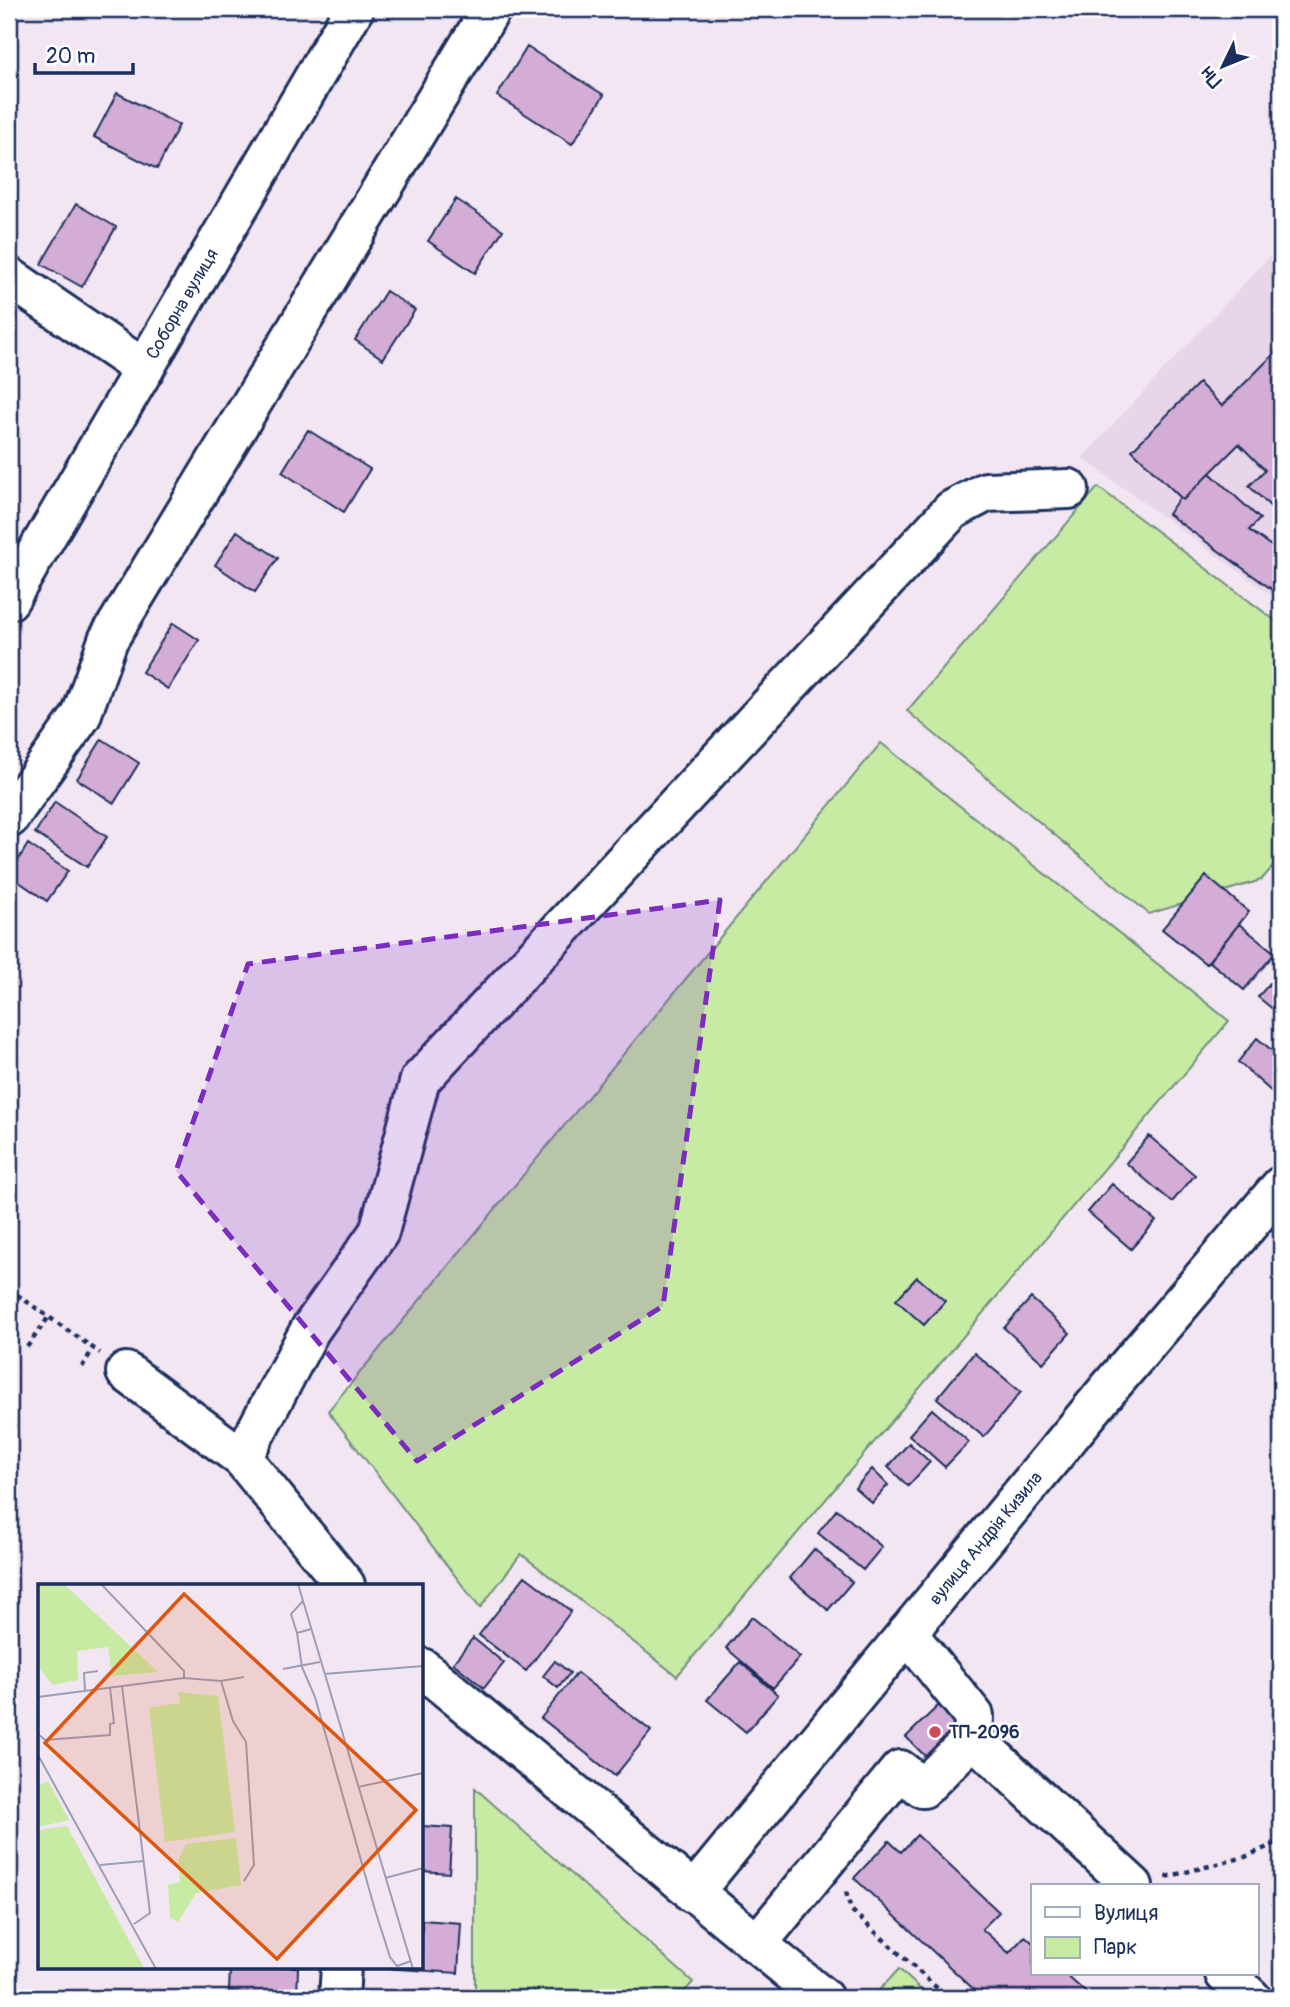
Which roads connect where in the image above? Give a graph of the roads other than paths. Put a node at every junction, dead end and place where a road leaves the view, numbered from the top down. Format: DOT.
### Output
graph roads {
  1 [pos="354,9"];
  2 [pos="491,9"];
  3 [pos="9,277"];
  4 [pos="144,369"];
  5 [pos="1069,489"];
  6 [pos="9,600"];
  7 [pos="9,818"];
  8 [pos="1281,1186"];
  9 [pos="126,1372"];
  10 [pos="242,1458"];
  11 [pos="344,1584"];
  12 [pos="907,1633"];
  13 [pos="424,1670"];
  14 [pos="973,1738"];
  15 [pos="1130,1884"];
  16 [pos="694,1893"];
  17 [pos="757,1944"];
  18 [pos="341,1968"];
  19 [pos="1227,1976"];
  20 [pos="339,1998"];
  21 [pos="823,1998"];
  22 [pos="1251,1998"];
  1 -- 4 [label="street, Соборна вулиця"];
  2 -- 7 [label="street"];
  3 -- 4 [label="street"];
  4 -- 6 [label="street, Соборна вулиця"];
  5 -- 10 [label="street"];
  8 -- 12 [label="street, вулиця Андрія Кизила"];
  9 -- 10 [label="street"];
  10 -- 11 [label="street"];
  12 -- 14 [label="street"];
  12 -- 16 [label="street, вулиця Андрія Кизила"];
  13 -- 16 [label="street"];
  14 -- 15 [label="street"];
  14 -- 17 [label="street"];
  16 -- 17 [label="street"];
  17 -- 21 [label="street"];
  18 -- 20 [label="street"];
  19 -- 22 [label="street"];
}
